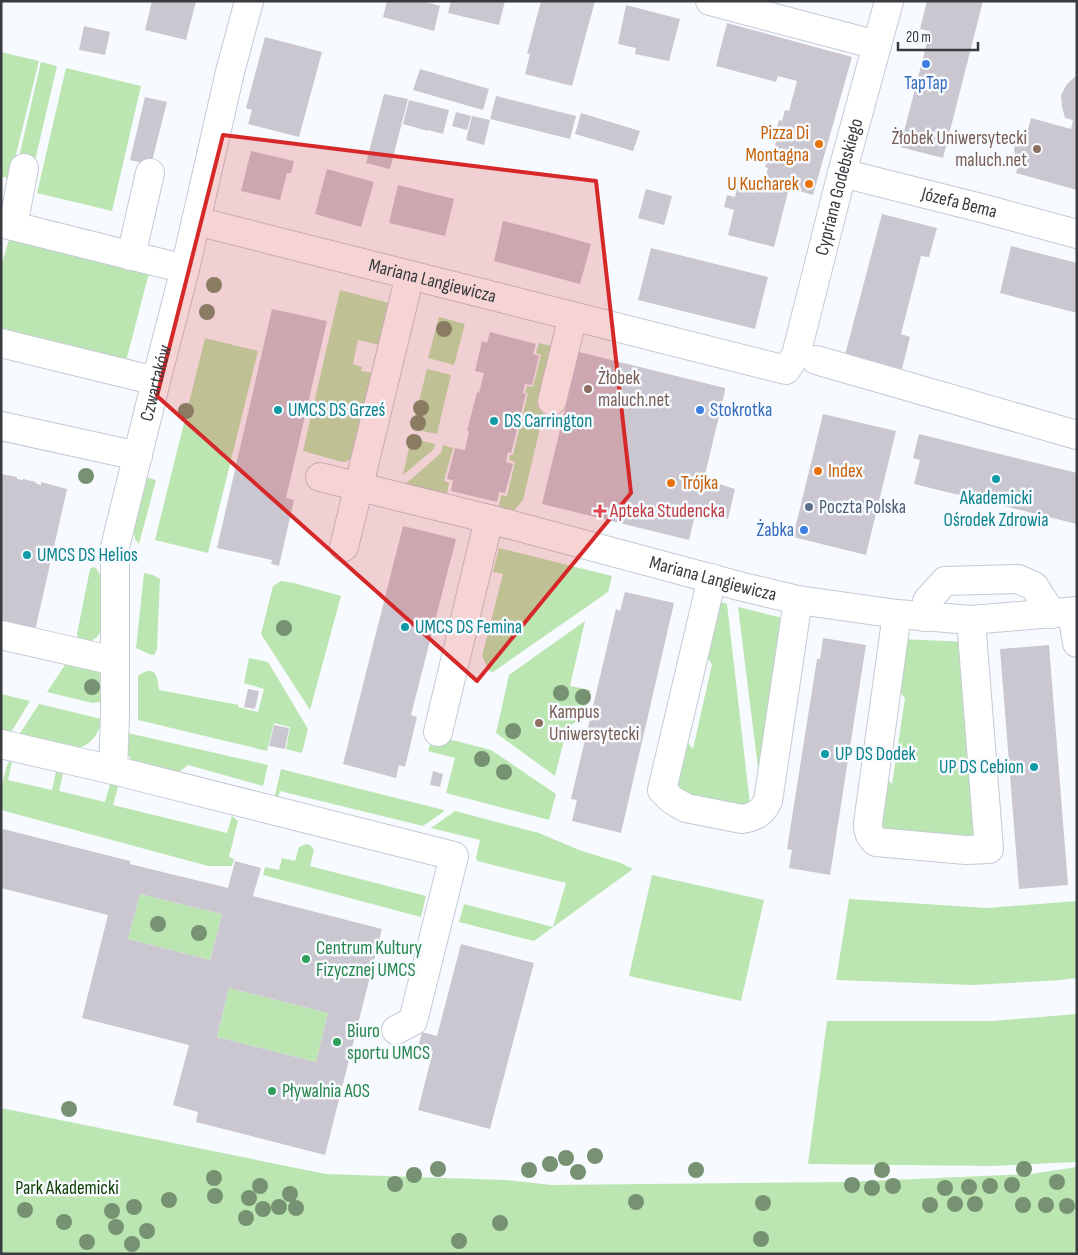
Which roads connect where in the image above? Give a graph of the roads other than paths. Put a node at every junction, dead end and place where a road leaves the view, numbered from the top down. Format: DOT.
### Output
graph roads {
  1 [pos="249,1"];
  2 [pos="710,1"];
  3 [pos="889,1"];
  4 [pos="877,46"];
  5 [pos="24,168"];
  6 [pos="150,173"];
  7 [pos="842,173"];
  8 [pos="196,221"];
  9 [pos="7,225"];
  10 [pos="1077,234"];
  11 [pos="131,256"];
  12 [pos="185,269"];
  13 [pos="410,275"];
  14 [pos="573,316"];
  15 [pos="1,343"];
  16 [pos="816,360"];
  17 [pos="786,370"];
  18 [pos="156,382"];
  19 [pos="552,402"];
  20 [pos="1,426"];
  21 [pos="1077,435"];
  22 [pos="138,456"];
  23 [pos="320,477"];
  24 [pos="358,486"];
  25 [pos="488,519"];
  26 [pos="344,546"];
  27 [pos="712,578"];
  28 [pos="798,600"];
  29 [pos="897,614"];
  30 [pos="1069,614"];
  31 [pos="925,617"];
  32 [pos="971,620"];
  33 [pos="1,636"];
  34 [pos="1077,643"];
  35 [pos="115,661"];
  36 [pos="438,732"];
  37 [pos="1,744"];
  38 [pos="114,770"];
  39 [pos="396,1030"];
  1 -- 8 [label="street, Czwartaków"];
  2 -- 4 [label="street"];
  3 -- 4 [label="street, Cypriana Godebskiego"];
  4 -- 7 [label="street, Cypriana Godebskiego"];
  5 -- 9 [label="street"];
  6 -- 11 [label="street"];
  7 -- 10 [label="street, Józefa Bema"];
  7 -- 17 [label="street, Cypriana Godebskiego"];
  8 -- 12 [label="street, Czwartaków"];
  8 -- 13 [label="street, Mariana Langiewicza"];
  9 -- 11 [label="street"];
  11 -- 12 [label="street"];
  12 -- 18 [label="street, Czwartaków"];
  13 -- 14 [label="street, Mariana Langiewicza"];
  13 -- 24 [label="street"];
  14 -- 17 [label="street, Mariana Langiewicza"];
  14 -- 19 [label="street"];
  15 -- 18 [label="street"];
  16 -- 21 [label="street"];
  18 -- 22 [label="street, Czwartaków"];
  20 -- 22 [label="street"];
  22 -- 35 [label="street, Czwartaków"];
  23 -- 24 [label="street, Mariana Langiewicza"];
  24 -- 25 [label="street, Mariana Langiewicza"];
  24 -- 26 [label="street"];
  25 -- 27 [label="street, Mariana Langiewicza"];
  25 -- 36 [label="street"];
  27 -- 28 [label="street, Mariana Langiewicza"];
  27 -- 28 [label="street"];
  28 -- 29 [label="street, Mariana Langiewicza"];
  29 -- 31 [label="street, Mariana Langiewicza"];
  29 -- 32 [label="street"];
  30 -- 31 [label="street"];
  30 -- 32 [label="street, Mariana Langiewicza"];
  30 -- 34 [label="street"];
  31 -- 32 [label="street, Mariana Langiewicza"];
  33 -- 35 [label="street"];
  35 -- 38 [label="street, Czwartaków"];
  37 -- 38 [label="street"];
  38 -- 39 [label="street"];
}
